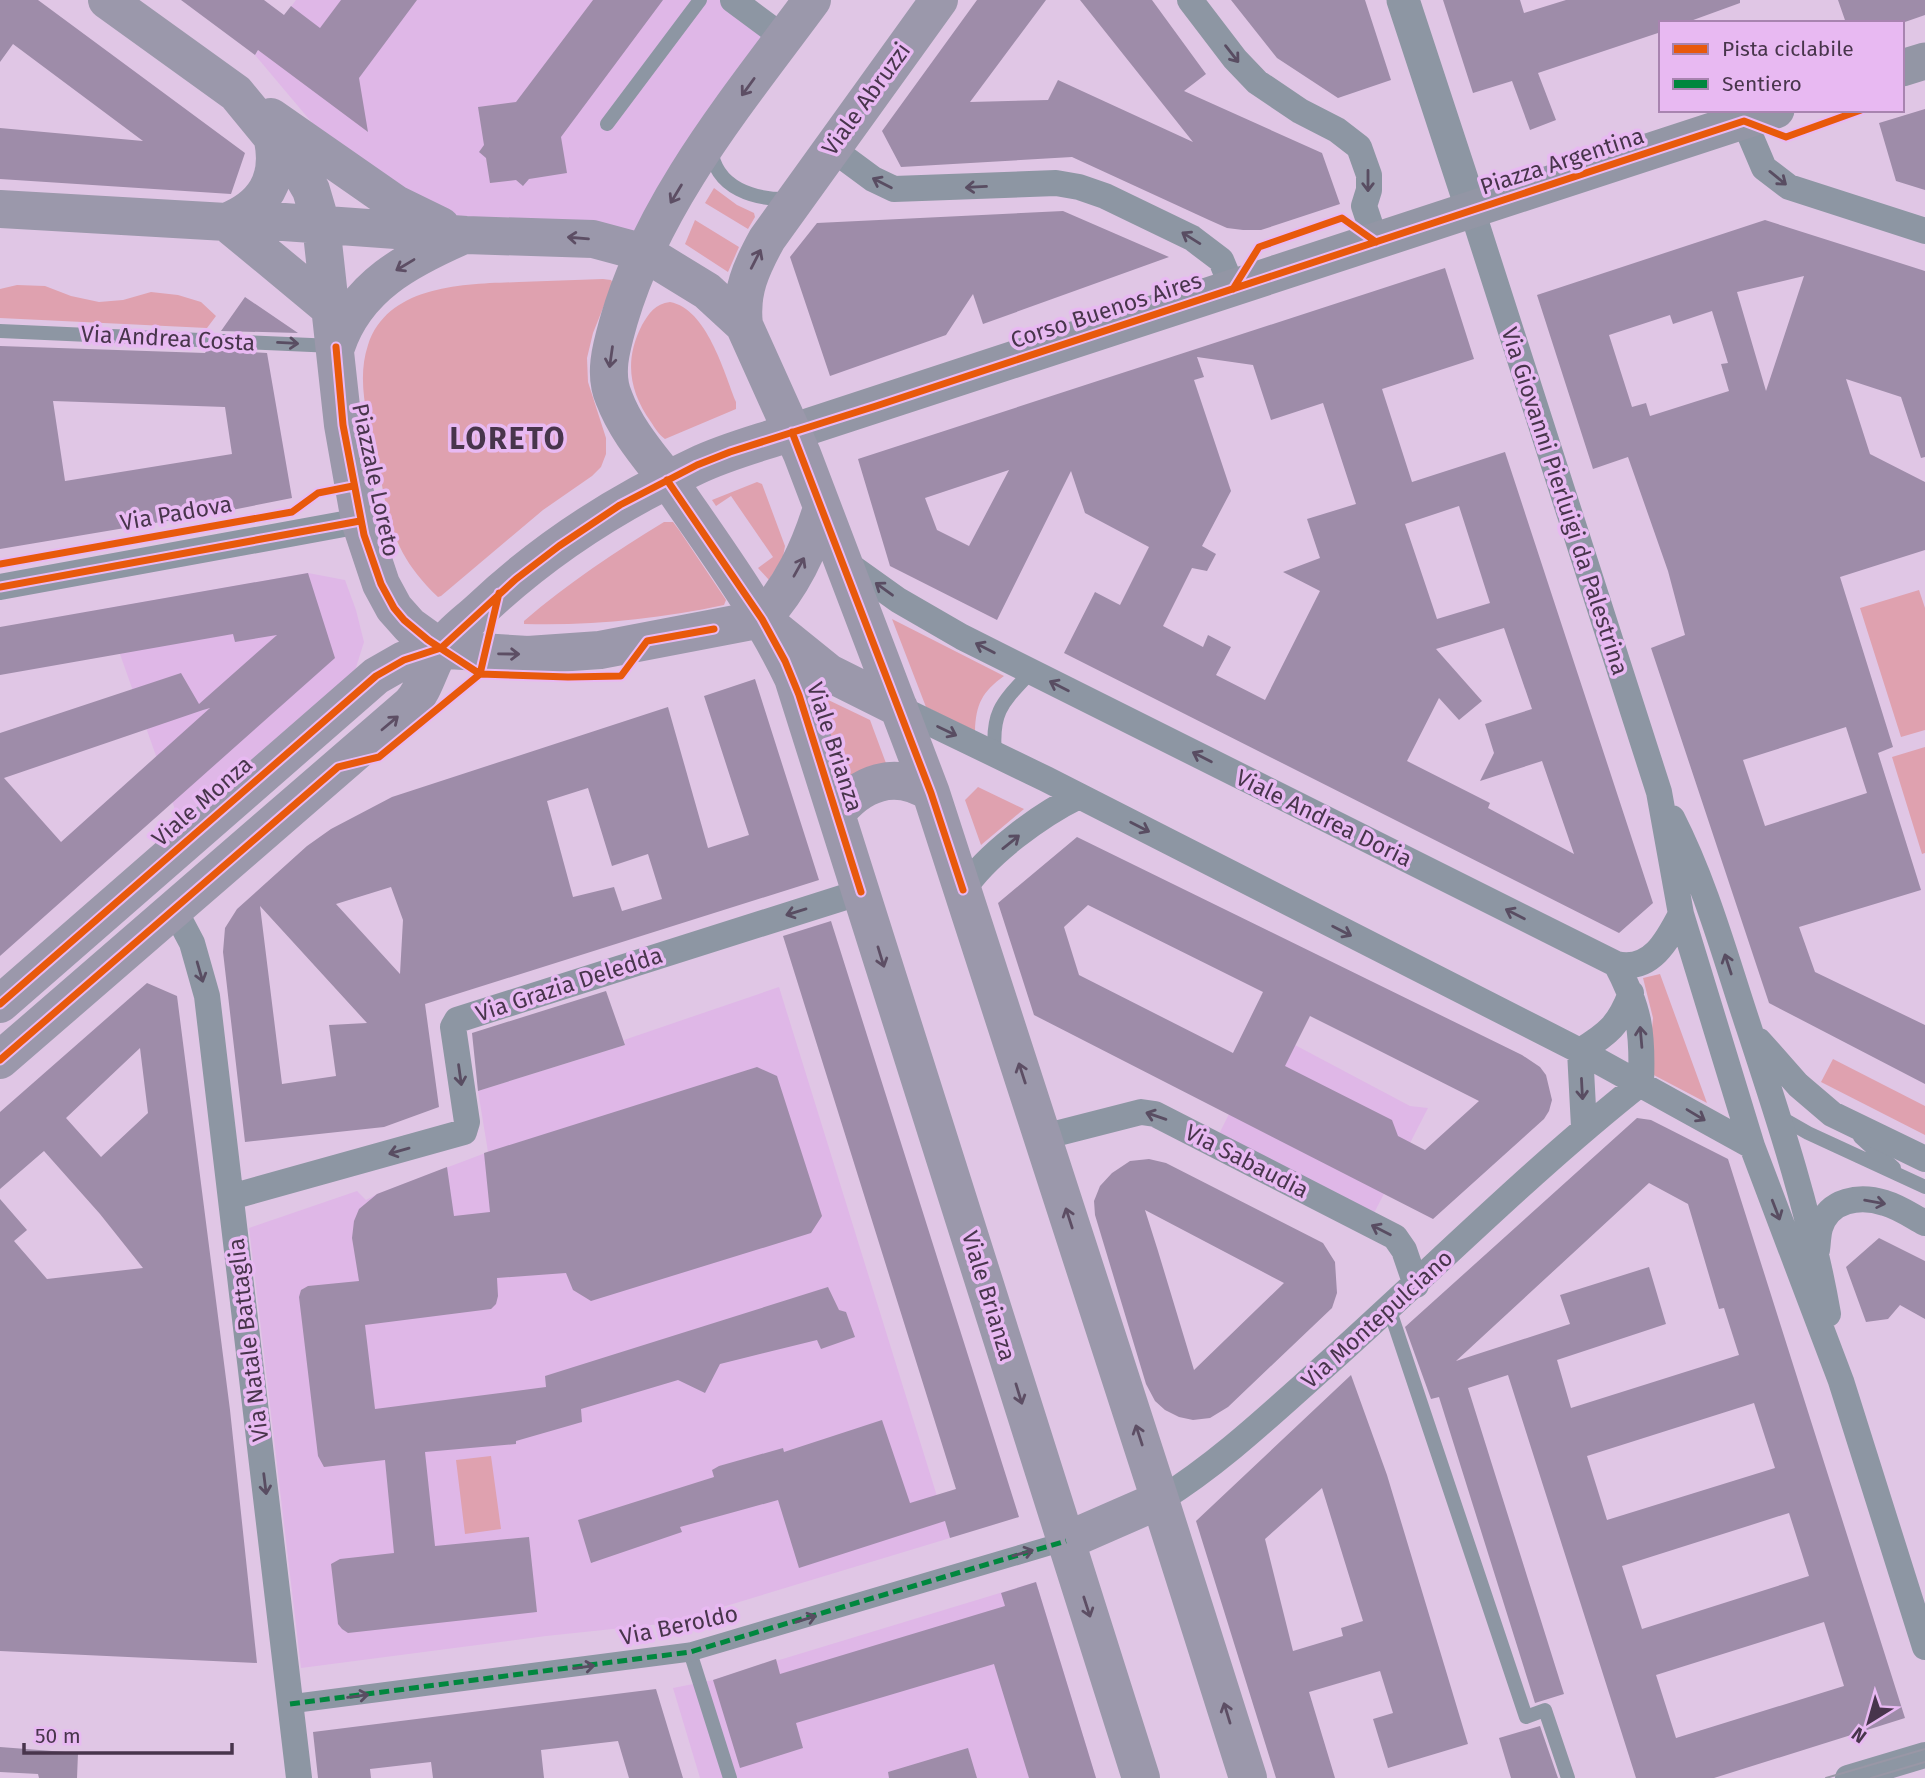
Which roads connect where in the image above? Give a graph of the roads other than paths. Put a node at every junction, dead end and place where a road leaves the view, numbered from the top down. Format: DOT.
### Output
graph roads {
  1 [pos="107,0"];
  2 [pos="700,0"];
  3 [pos="733,0"];
  4 [pos="812,0"];
  5 [pos="939,0"];
  6 [pos="1190,0"];
  7 [pos="1403,0"];
  8 [pos="784,38"];
  9 [pos="1925,61"];
  10 [pos="1904,67"];
  11 [pos="236,93"];
  12 [pos="1760,116"];
  13 [pos="607,124"];
  14 [pos="712,136"];
  15 [pos="272,140"];
  16 [pos="831,148"];
  17 [pos="794,199"];
  18 [pos="0,209"];
  19 [pos="1472,210"];
  20 [pos="226,222"];
  21 [pos="321,225"];
  22 [pos="1925,231"];
  23 [pos="466,234"];
  24 [pos="1376,242"];
  25 [pos="645,253"];
  26 [pos="1233,289"];
  27 [pos="331,309"];
  28 [pos="744,325"];
  29 [pos="0,331"];
  30 [pos="335,346"];
  31 [pos="792,432"];
  32 [pos="667,480"];
  33 [pos="821,508"];
  34 [pos="360,521"];
  35 [pos="841,559"];
  36 [pos="0,587"];
  37 [pos="394,608"];
  38 [pos="762,618"];
  39 [pos="441,648"];
  40 [pos="1031,671"];
  41 [pos="382,672"];
  42 [pos="899,708"];
  43 [pos="995,754"];
  44 [pos="261,775"];
  45 [pos="1658,792"];
  46 [pos="931,793"];
  47 [pos="1079,796"];
  48 [pos="291,807"];
  49 [pos="836,814"];
  50 [pos="963,890"];
  51 [pos="862,892"];
  52 [pos="174,909"];
  53 [pos="1681,914"];
  54 [pos="1616,964"];
  55 [pos="1631,993"];
  56 [pos="0,1004"];
  57 [pos="1749,1029"];
  58 [pos="1580,1051"];
  59 [pos="0,1060"];
  60 [pos="1728,1066"];
  61 [pos="1640,1083"];
  62 [pos="1832,1114"];
  63 [pos="1779,1116"];
  64 [pos="1584,1128"];
  65 [pos="1043,1138"];
  66 [pos="1752,1146"];
  67 [pos="1925,1159"];
  68 [pos="1903,1176"];
  69 [pos="1925,1187"];
  70 [pos="231,1197"];
  71 [pos="1925,1223"];
  72 [pos="1817,1252"];
  73 [pos="1416,1285"];
  74 [pos="1389,1308"];
  75 [pos="1841,1381"];
  76 [pos="1160,1500"];
  77 [pos="1066,1541"];
  78 [pos="1925,1647"];
  79 [pos="690,1652"];
  80 [pos="290,1704"];
  81 [pos="1925,1755"];
  82 [pos="299,1778"];
  83 [pos="730,1778"];
  84 [pos="1141,1778"];
  85 [pos="1248,1778"];
  86 [pos="1568,1778"];
  87 [pos="1848,1778"];
  1 -- 11 [label="main road"];
  2 -- 13 [label="lane"];
  3 -- 8 [label="street"];
  4 -- 8 [label="main road"];
  5 -- 16 [label="main road, Viale Abruzzi"];
  6 -- 24 [label="street, one-way"];
  7 -- 19 [label="street"];
  8 -- 14 [label="main road, one-way"];
  9 -- 10 [label="main road"];
  11 -- 15 [label="main road, Piazzale Loreto"];
  11 -- 23 [label="main road"];
  12 -- 19 [label="main road, Piazza Argentina"];
  12 -- 22 [label="street, Piazza Argentina, one-way"];
  14 -- 17 [label="lane"];
  14 -- 25 [label="main road, one-way"];
  15 -- 20 [label="main road"];
  15 -- 21 [label="main road, Piazzale Loreto"];
  16 -- 17 [label="main road, Viale Abruzzi"];
  26 -- 16 [label="street, one-way"];
  28 -- 17 [label="main road, Viale Abruzzi, one-way"];
  18 -- 20 [label="main road"];
  19 -- 24 [label="main road, Corso Buenos Aires"];
  19 -- 45 [label="street, Via Giovanni Pierluigi da Palestrina"];
  20 -- 21 [label="main road"];
  20 -- 27 [label="main road"];
  21 -- 23 [label="main road"];
  21 -- 27 [label="main road, Piazzale Loreto"];
  25 -- 23 [label="main road, one-way"];
  23 -- 30 [label="main road, one-way"];
  24 -- 26 [label="main road, Corso Buenos Aires"];
  25 -- 28 [label="main road"];
  25 -- 32 [label="main road, one-way"];
  26 -- 31 [label="main road, Corso Buenos Aires"];
  27 -- 30 [label="main road, Piazzale Loreto"];
  28 -- 31 [label="main road"];
  29 -- 30 [label="lane, Via Andrea Costa, one-way"];
  30 -- 34 [label="main road, Piazzale Loreto"];
  31 -- 32 [label="main road"];
  31 -- 33 [label="main road"];
  32 -- 38 [label="main road"];
  32 -- 39 [label="main road"];
  33 -- 35 [label="main road"];
  38 -- 33 [label="main road, one-way"];
  34 -- 36 [label="street, Via Padova"];
  34 -- 37 [label="main road, Piazzale Loreto"];
  40 -- 35 [label="street, Viale Andrea Doria, one-way"];
  35 -- 42 [label="main road"];
  37 -- 39 [label="main road, Piazzale Loreto"];
  37 -- 41 [label="main road"];
  39 -- 38 [label="main road, Piazzale Loreto, one-way"];
  38 -- 42 [label="main road"];
  38 -- 49 [label="main road, Viale Brianza"];
  39 -- 41 [label="main road, Viale Monza"];
  48 -- 39 [label="main road, one-way"];
  40 -- 43 [label="lane"];
  54 -- 40 [label="street, Viale Andrea Doria, one-way"];
  41 -- 44 [label="main road, Viale Monza"];
  42 -- 43 [label="street, one-way"];
  42 -- 46 [label="main road"];
  43 -- 47 [label="street"];
  44 -- 48 [label="main road"];
  44 -- 56 [label="main road, Viale Monza"];
  45 -- 53 [label="street, Via Giovanni Pierluigi da Palestrina"];
  57 -- 45 [label="street, Via Giovanni Pierluigi da Palestrina, one-way"];
  46 -- 49 [label="main road"];
  46 -- 50 [label="main road"];
  50 -- 47 [label="street, one-way"];
  47 -- 58 [label="street, one-way"];
  48 -- 52 [label="main road"];
  49 -- 51 [label="main road, Viale Brianza"];
  65 -- 50 [label="main road, one-way"];
  51 -- 70 [label="street, Via Grazia Deledda, one-way"];
  51 -- 77 [label="main road, Viale Brianza, one-way"];
  52 -- 59 [label="main road"];
  52 -- 70 [label="street, Via Natale Battaglia, one-way"];
  53 -- 54 [label="street"];
  53 -- 60 [label="street, Via Giovanni Pierluigi da Palestrina"];
  54 -- 55 [label="street"];
  55 -- 58 [label="street"];
  61 -- 55 [label="street, one-way"];
  57 -- 62 [label="street"];
  57 -- 63 [label="street, Via Giovanni Pierluigi da Palestrina"];
  58 -- 61 [label="street"];
  58 -- 64 [label="street, one-way"];
  60 -- 63 [label="street, Via Giovanni Pierluigi da Palestrina"];
  60 -- 66 [label="street, Via Giovanni Pierluigi da Palestrina"];
  61 -- 64 [label="street, Via Montepulciano"];
  61 -- 66 [label="street, one-way"];
  62 -- 67 [label="street"];
  62 -- 68 [label="lane"];
  63 -- 68 [label="lane"];
  63 -- 72 [label="street, Via Giovanni Pierluigi da Palestrina"];
  64 -- 73 [label="street, Via Montepulciano"];
  73 -- 65 [label="street, Via Sabaudia, one-way"];
  76 -- 65 [label="main road, one-way"];
  66 -- 75 [label="street, Via Giovanni Pierluigi da Palestrina, one-way"];
  68 -- 69 [label="lane"];
  70 -- 80 [label="street, Via Natale Battaglia, one-way"];
  72 -- 71 [label="street, one-way"];
  72 -- 75 [label="street, Via Giovanni Pierluigi da Palestrina"];
  73 -- 74 [label="street, Via Montepulciano"];
  74 -- 76 [label="street, Via Montepulciano"];
  74 -- 86 [label="lane"];
  75 -- 78 [label="street, Via Giovanni Pierluigi da Palestrina"];
  76 -- 77 [label="main road"];
  85 -- 76 [label="main road, one-way"];
  79 -- 77 [label="street, Via Beroldo, one-way"];
  77 -- 84 [label="main road, Viale Brianza, one-way"];
  80 -- 79 [label="street, Via Beroldo, one-way"];
  79 -- 83 [label="lane"];
  80 -- 82 [label="street, Via Natale Battaglia"];
  81 -- 87 [label="street"];
}
